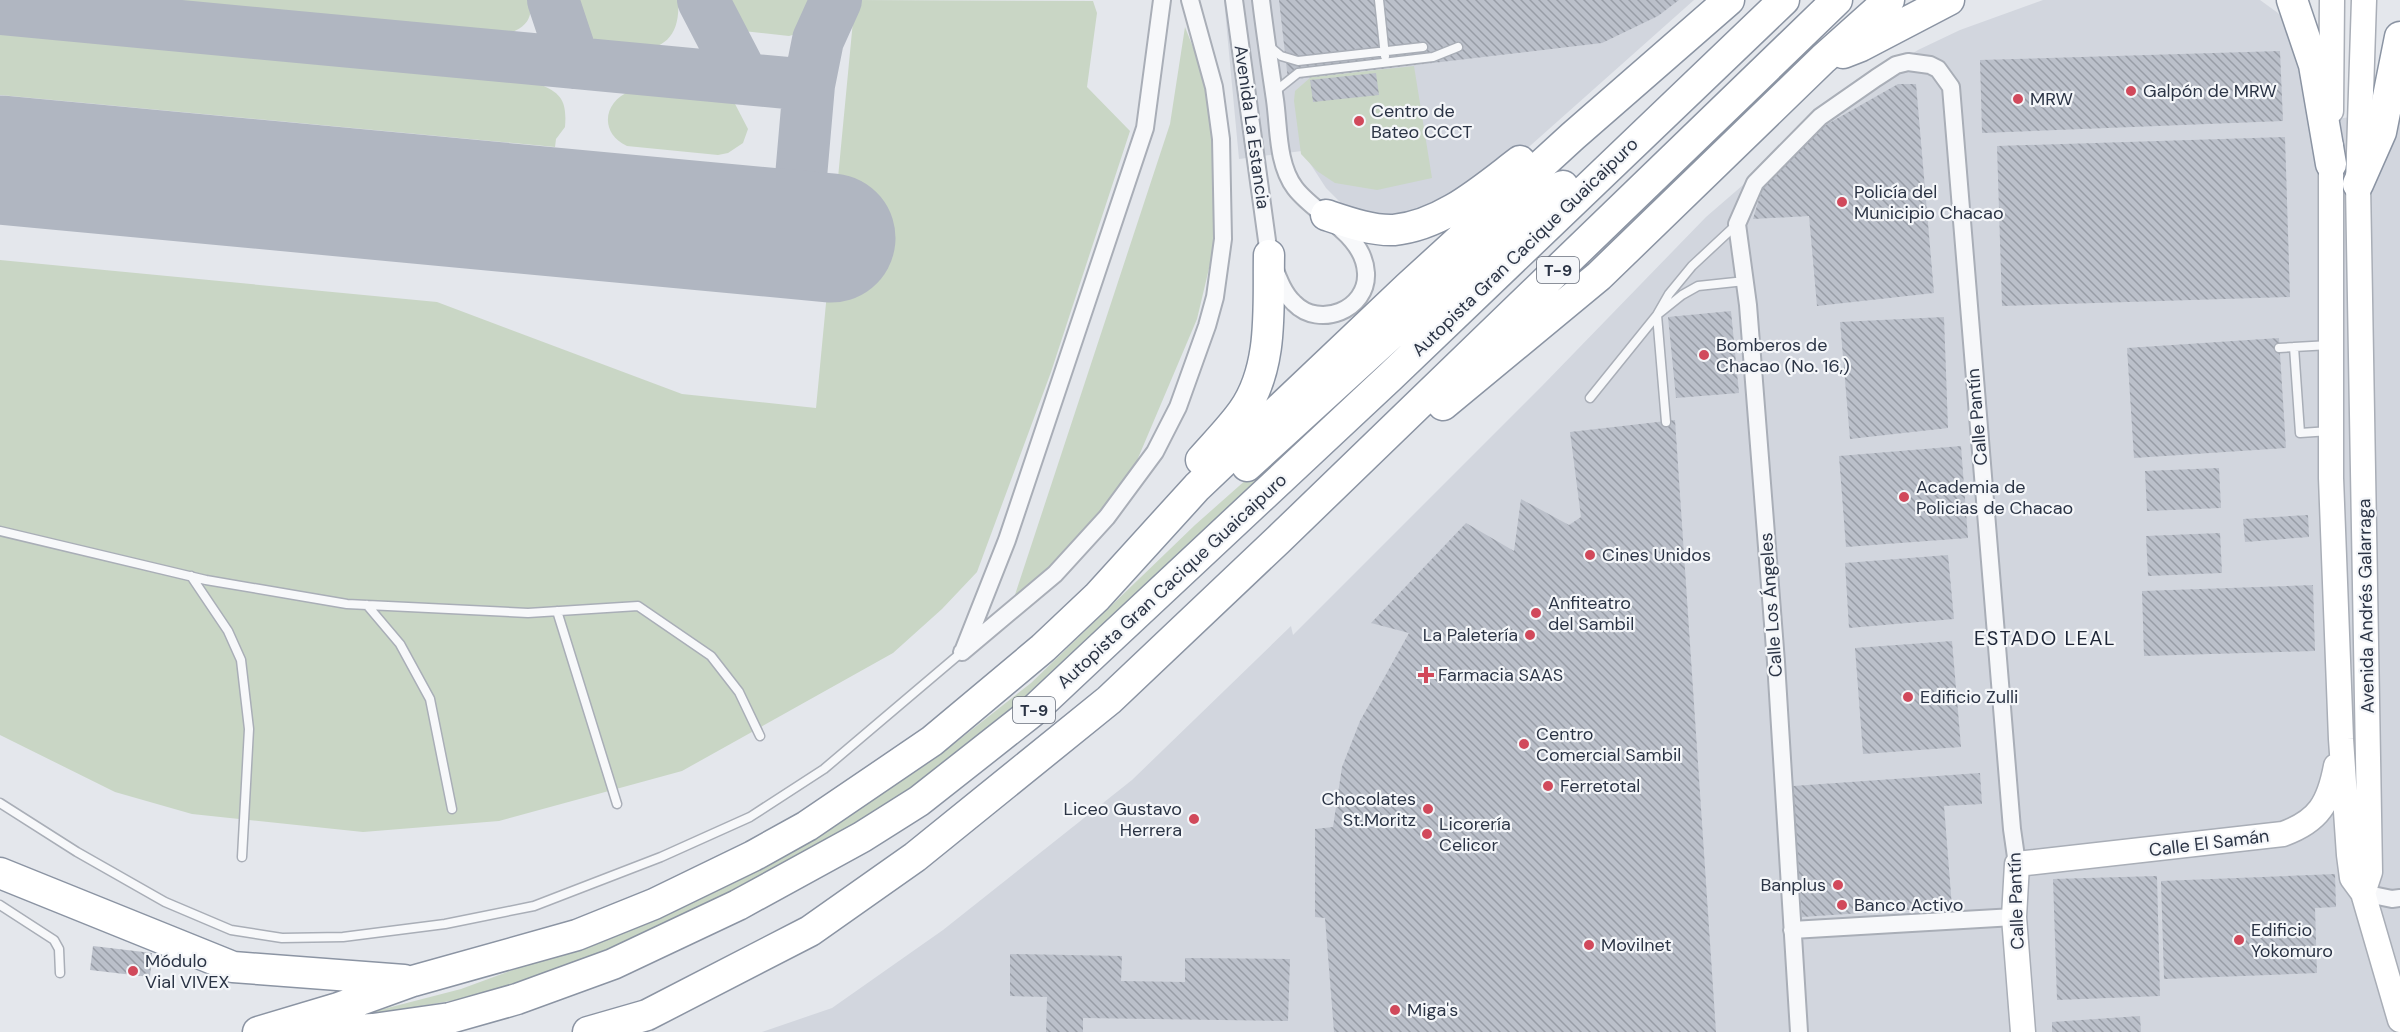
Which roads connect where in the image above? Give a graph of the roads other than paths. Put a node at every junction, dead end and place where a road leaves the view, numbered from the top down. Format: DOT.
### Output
graph roads {
  1 [pos="1162,0"];
  2 [pos="1190,0"];
  3 [pos="1234,0"];
  4 [pos="1261,0"];
  5 [pos="1378,0"];
  6 [pos="1729,0"];
  7 [pos="1784,0"];
  8 [pos="1837,0"];
  9 [pos="1889,0"];
  10 [pos="1949,0"];
  11 [pos="2292,0"];
  12 [pos="2332,0"];
  13 [pos="2364,0"];
  14 [pos="2400,37"];
  15 [pos="1266,41"];
  16 [pos="1423,47"];
  17 [pos="1458,47"];
  18 [pos="1385,51"];
  19 [pos="1823,59"];
  20 [pos="1387,62"];
  21 [pos="1275,100"];
  22 [pos="1573,136"];
  23 [pos="1615,160"];
  24 [pos="2331,164"];
  25 [pos="2358,184"];
  26 [pos="1326,215"];
  27 [pos="1737,224"];
  28 [pos="1269,255"];
  29 [pos="1745,280"];
  30 [pos="1657,315"];
  31 [pos="2331,345"];
  32 [pos="2294,347"];
  33 [pos="2279,348"];
  34 [pos="1590,398"];
  35 [pos="1666,422"];
  36 [pos="2331,430"];
  37 [pos="1160,530"];
  38 [pos="0,531"];
  39 [pos="1278,540"];
  40 [pos="191,576"];
  41 [pos="367,605"];
  42 [pos="557,611"];
  43 [pos="962,652"];
  44 [pos="760,736"];
  45 [pos="2341,739"];
  46 [pos="0,803"];
  47 [pos="616,804"];
  48 [pos="452,809"];
  49 [pos="242,857"];
  50 [pos="2017,864"];
  51 [pos="0,873"];
  52 [pos="2363,893"];
  53 [pos="2400,898"];
  54 [pos="0,905"];
  55 [pos="2014,917"];
  56 [pos="1792,930"];
  57 [pos="60,973"];
  58 [pos="413,981"];
  59 [pos="2400,1020"];
  60 [pos="636,1024"];
  61 [pos="258,1032"];
  62 [pos="317,1032"];
  63 [pos="588,1032"];
  64 [pos="1799,1032"];
  65 [pos="2023,1032"];
  1 -- 43 [label="street"];
  2 -- 43 [label="street"];
  3 -- 28 [label="street, Avenida La Estancia"];
  4 -- 15 [label="street, Avenida La Estancia"];
  5 -- 18 [label="lane"];
  6 -- 22 [label="highway"];
  7 -- 23 [label="highway, Autopista Gran Cacique Guaicaipuro / T-9"];
  8 -- 39 [label="highway, T-9"];
  9 -- 19 [label="highway"];
  10 -- 19 [label="highway"];
  11 -- 24 [label="highway"];
  12 -- 24 [label="main road, Avenida Andrés Galarraga"];
  13 -- 25 [label="main road, Avenida Andrés Galarraga"];
  14 -- 25 [label="highway"];
  15 -- 18 [label="lane"];
  15 -- 21 [label="street, Avenida La Estancia"];
  16 -- 18 [label="lane"];
  17 -- 20 [label="lane"];
  18 -- 20 [label="lane"];
  19 -- 39 [label="highway"];
  20 -- 21 [label="lane"];
  21 -- 26 [label="street, Avenida La Estancia"];
  22 -- 26 [label="highway"];
  22 -- 37 [label="highway"];
  23 -- 37 [label="highway"];
  23 -- 62 [label="highway, Autopista Gran Cacique Guaicaipuro / T-9"];
  24 -- 31 [label="main road, Avenida Andrés Galarraga"];
  25 -- 52 [label="main road, Avenida Andrés Galarraga"];
  26 -- 28 [label="street, Avenida La Estancia"];
  27 -- 29 [label="street, Calle Los Ángeles"];
  27 -- 30 [label="lane"];
  27 -- 50 [label="street, Calle Pantín"];
  28 -- 37 [label="highway"];
  29 -- 30 [label="lane"];
  29 -- 56 [label="street, Calle Los Ángeles"];
  30 -- 34 [label="lane"];
  30 -- 35 [label="lane"];
  31 -- 32 [label="lane"];
  31 -- 36 [label="main road, Avenida Andrés Galarraga"];
  32 -- 33 [label="lane"];
  32 -- 36 [label="lane"];
  36 -- 45 [label="main road, Avenida Andrés Galarraga"];
  37 -- 58 [label="highway"];
  38 -- 40 [label="lane"];
  39 -- 60 [label="highway, T-9"];
  40 -- 41 [label="lane"];
  40 -- 49 [label="lane"];
  41 -- 42 [label="lane"];
  41 -- 48 [label="lane"];
  42 -- 44 [label="lane"];
  42 -- 47 [label="lane"];
  43 -- 46 [label="lane"];
  45 -- 50 [label="main road, Calle El Samán"];
  45 -- 52 [label="main road"];
  50 -- 55 [label="main road, Calle Pantín"];
  51 -- 58 [label="highway"];
  52 -- 53 [label="street"];
  52 -- 59 [label="main road, Avenida Andrés Galarraga"];
  54 -- 57 [label="lane"];
  55 -- 56 [label="street"];
  55 -- 65 [label="main road, Calle Pantín"];
  56 -- 64 [label="street, Calle Los Ángeles"];
  58 -- 61 [label="highway"];
  60 -- 63 [label="highway, T-9"];
}
